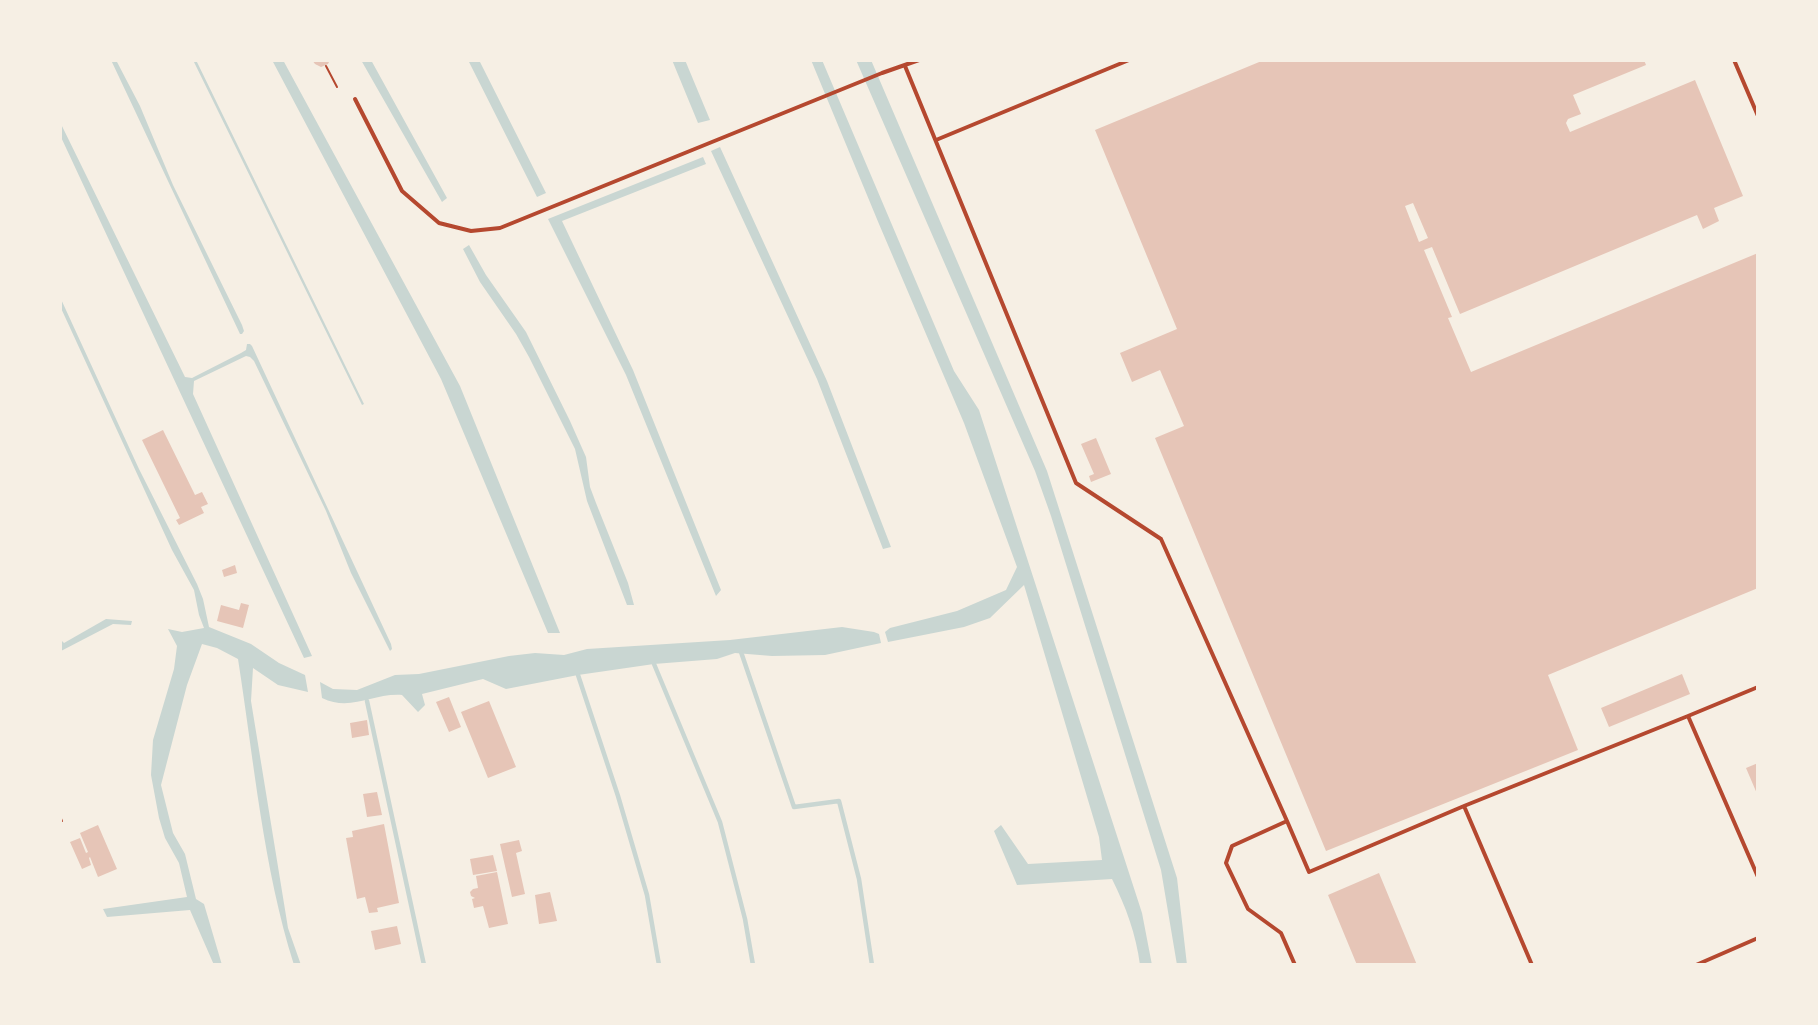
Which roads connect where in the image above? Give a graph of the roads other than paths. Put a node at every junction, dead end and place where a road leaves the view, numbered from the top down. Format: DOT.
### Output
graph roads {
  1 [pos="920,60"];
  2 [pos="1129,60"];
  3 [pos="1734,60"];
  4 [pos="905,66"];
  5 [pos="355,99"];
  6 [pos="1758,117"];
  7 [pos="935,140"];
  8 [pos="1758,687"];
  9 [pos="1688,716"];
  10 [pos="1464,807"];
  11 [pos="1287,821"];
  12 [pos="1758,877"];
  13 [pos="1758,938"];
  14 [pos="1295,965"];
  15 [pos="1532,965"];
  16 [pos="1696,965"];
  1 -- 4 [label="lane"];
  2 -- 7 [label="lane"];
  3 -- 6 [label="lane"];
  4 -- 5 [label="lane"];
  4 -- 7 [label="lane"];
  7 -- 11 [label="lane"];
  8 -- 9 [label="lane"];
  9 -- 10 [label="lane"];
  9 -- 12 [label="lane"];
  10 -- 11 [label="lane"];
  10 -- 15 [label="lane"];
  11 -- 14 [label="lane"];
  13 -- 16 [label="lane"];
}
